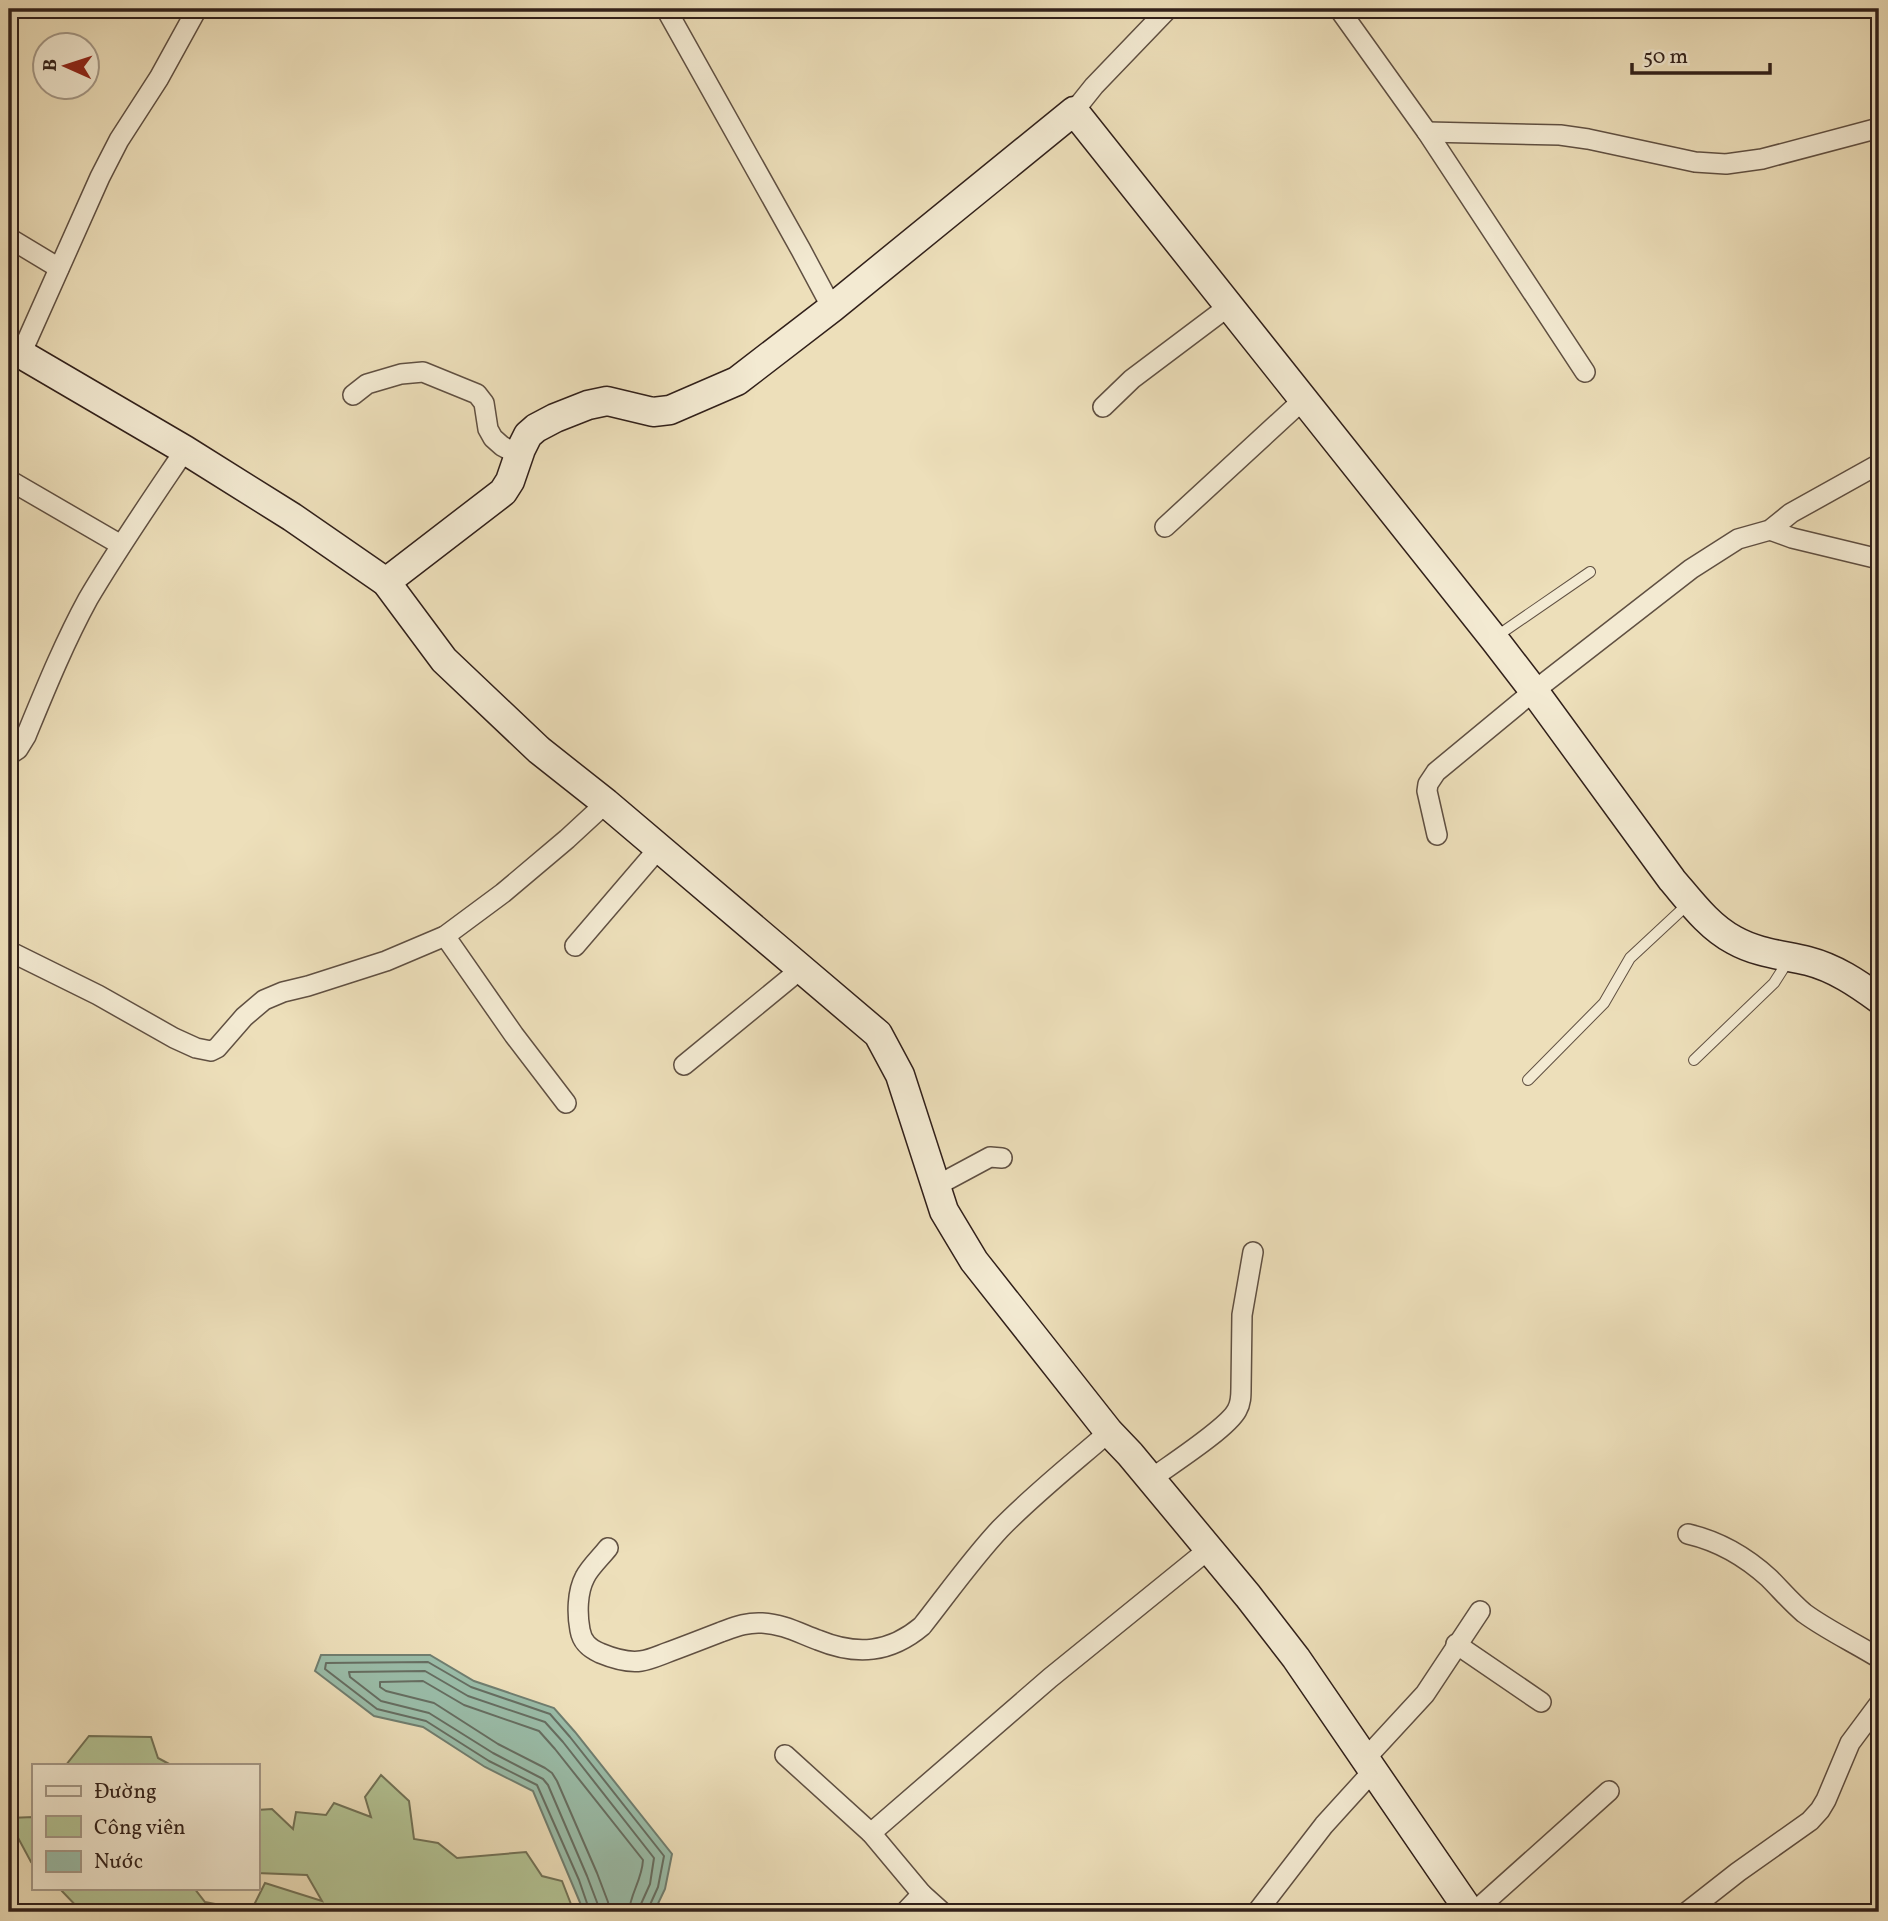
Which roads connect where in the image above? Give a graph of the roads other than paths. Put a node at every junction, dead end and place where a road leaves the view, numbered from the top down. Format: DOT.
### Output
graph roads {
  1 [pos="666,9"];
  2 [pos="1168,9"];
  3 [pos="1339,9"];
  4 [pos="196,10"];
  5 [pos="1074,111"];
  6 [pos="1879,128"];
  7 [pos="1427,132"];
  8 [pos="9,238"];
  9 [pos="59,268"];
  10 [pos="1229,306"];
  11 [pos="832,308"];
  12 [pos="15,351"];
  13 [pos="1585,372"];
  14 [pos="353,395"];
  15 [pos="1303,400"];
  16 [pos="1103,407"];
  17 [pos="524,445"];
  18 [pos="185,450"];
  19 [pos="1879,464"];
  20 [pos="9,480"];
  21 [pos="1165,527"];
  22 [pos="1770,530"];
  23 [pos="121,545"];
  24 [pos="1879,559"];
  25 [pos="1590,572"];
  26 [pos="386,582"];
  27 [pos="1494,639"];
  28 [pos="1534,691"];
  29 [pos="9,755"];
  30 [pos="606,803"];
  31 [pos="1437,835"];
  32 [pos="659,848"];
  33 [pos="1691,902"];
  34 [pos="445,936"];
  35 [pos="575,946"];
  36 [pos="9,951"];
  37 [pos="1790,957"];
  38 [pos="801,968"];
  39 [pos="1879,999"];
  40 [pos="1694,1060"];
  41 [pos="684,1065"];
  42 [pos="1528,1080"];
  43 [pos="566,1103"];
  44 [pos="1002,1158"];
  45 [pos="936,1186"];
  46 [pos="1253,1252"];
  47 [pos="1109,1432"];
  48 [pos="1151,1479"];
  49 [pos="1688,1534"];
  50 [pos="608,1548"];
  51 [pos="1209,1549"];
  52 [pos="1480,1611"];
  53 [pos="1457,1644"];
  54 [pos="1879,1658"];
  55 [pos="1541,1702"];
  56 [pos="1879,1704"];
  57 [pos="785,1755"];
  58 [pos="1369,1765"];
  59 [pos="1609,1791"];
  60 [pos="871,1833"];
  61 [pos="922,1894"];
  62 [pos="905,1912"];
  63 [pos="942,1912"];
  64 [pos="1257,1912"];
  65 [pos="1472,1912"];
  66 [pos="1687,1912"];
  1 -- 11 [label="street"];
  2 -- 5 [label="street"];
  3 -- 7 [label="street"];
  4 -- 9 [label="street"];
  5 -- 10 [label="street"];
  5 -- 11 [label="street"];
  6 -- 7 [label="street"];
  7 -- 13 [label="street"];
  8 -- 9 [label="street"];
  9 -- 12 [label="street"];
  10 -- 15 [label="street"];
  10 -- 16 [label="street"];
  11 -- 17 [label="street"];
  12 -- 18 [label="street"];
  14 -- 17 [label="street"];
  15 -- 21 [label="street"];
  15 -- 27 [label="street"];
  17 -- 26 [label="street"];
  18 -- 23 [label="street"];
  18 -- 26 [label="street"];
  19 -- 22 [label="street"];
  20 -- 23 [label="street"];
  22 -- 24 [label="street"];
  22 -- 28 [label="street"];
  23 -- 29 [label="street"];
  25 -- 27 [label="lane"];
  26 -- 30 [label="street"];
  27 -- 28 [label="street"];
  28 -- 31 [label="street"];
  28 -- 33 [label="street"];
  30 -- 32 [label="street"];
  30 -- 34 [label="street"];
  32 -- 35 [label="street"];
  32 -- 38 [label="street"];
  33 -- 37 [label="street"];
  33 -- 42 [label="lane"];
  34 -- 36 [label="street"];
  34 -- 43 [label="street"];
  37 -- 39 [label="street"];
  37 -- 40 [label="lane"];
  38 -- 41 [label="street"];
  38 -- 45 [label="street"];
  44 -- 45 [label="street"];
  45 -- 47 [label="street"];
  46 -- 48 [label="street"];
  47 -- 48 [label="street"];
  47 -- 50 [label="street"];
  48 -- 51 [label="street"];
  49 -- 54 [label="street"];
  51 -- 58 [label="street"];
  51 -- 60 [label="street"];
  52 -- 53 [label="street"];
  53 -- 55 [label="street"];
  53 -- 58 [label="street"];
  56 -- 66 [label="street"];
  57 -- 60 [label="street"];
  58 -- 64 [label="street"];
  58 -- 65 [label="street"];
  59 -- 65 [label="street"];
  60 -- 61 [label="street"];
  61 -- 62 [label="street"];
  61 -- 63 [label="street"];
}
